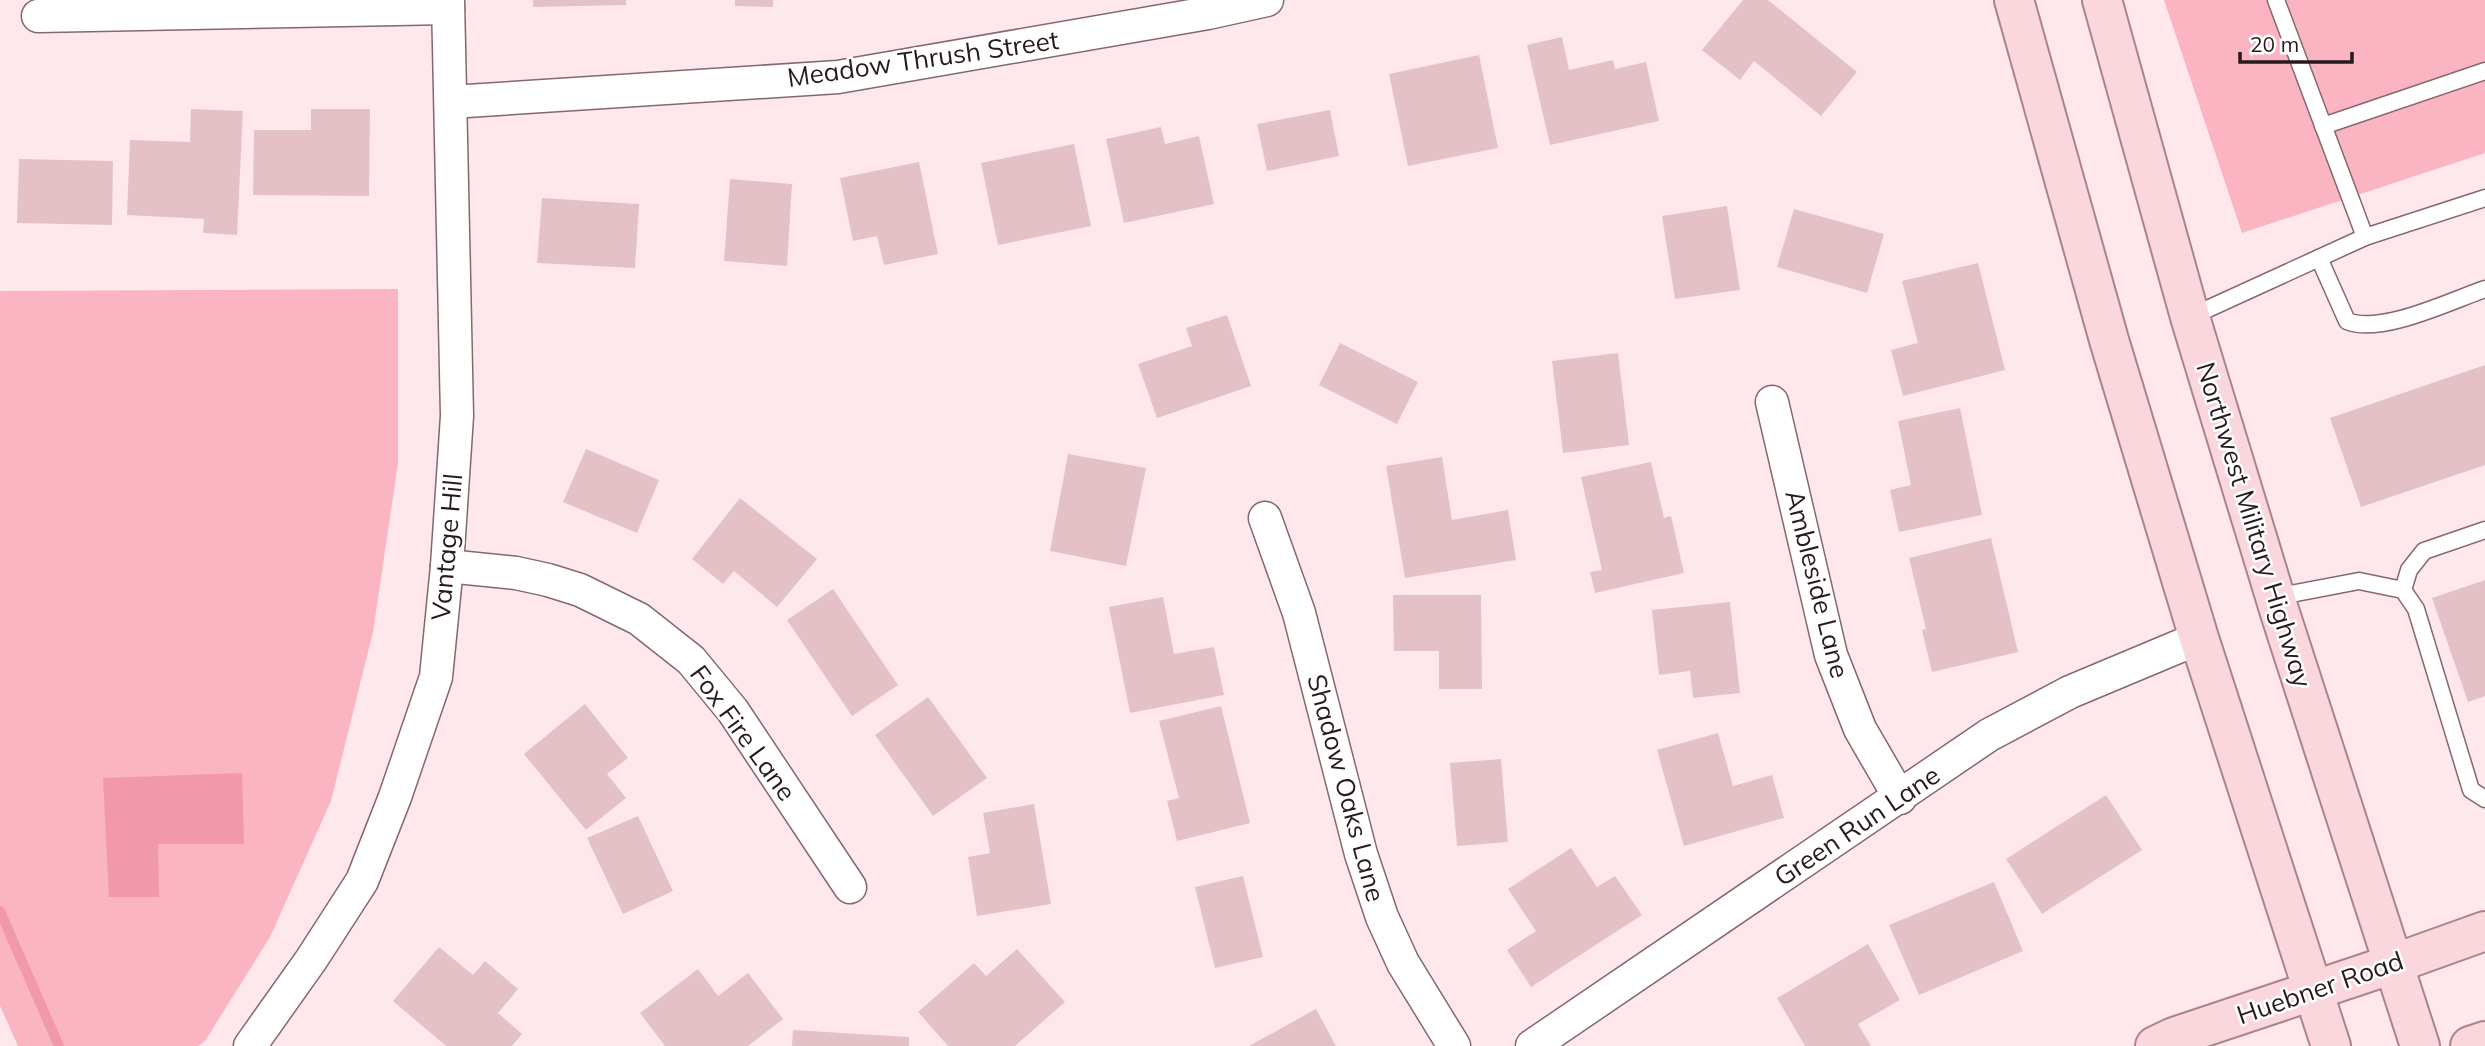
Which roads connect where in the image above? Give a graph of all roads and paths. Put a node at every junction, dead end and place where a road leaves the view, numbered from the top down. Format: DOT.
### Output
graph roads {
  1 [pos="1267,0"];
  2 [pos="2014,0"];
  3 [pos="2102,0"];
  4 [pos="2276,0"];
  5 [pos="448,4"];
  6 [pos="37,16"];
  7 [pos="2485,71"];
  8 [pos="451,102"];
  9 [pos="2323,126"];
  10 [pos="2485,198"];
  11 [pos="2365,237"];
  12 [pos="2319,258"];
  13 [pos="2485,289"];
  14 [pos="2190,317"];
  15 [pos="1772,402"];
  16 [pos="1265,518"];
  17 [pos="2485,530"];
  18 [pos="447,566"];
  19 [pos="2403,590"];
  20 [pos="2275,597"];
  21 [pos="2199,638"];
  22 [pos="1900,798"];
  23 [pos="2485,799"];
  24 [pos="850,887"];
  25 [pos="2485,931"];
  26 [pos="2393,964"];
  27 [pos="2312,991"];
  28 [pos="2485,1041"];
  29 [pos="262,1042"];
  30 [pos="1454,1046"];
  31 [pos="1532,1046"];
  32 [pos="2155,1046"];
  33 [pos="2331,1046"];
  34 [pos="2420,1046"];
  35 [pos="2470,1046"];
  1 -- 8 [label="street, Meadow Thrush Street"];
  2 -- 21 [label="main road"];
  3 -- 14 [label="main road, Northwest Military Highway"];
  4 -- 9 [label="lane"];
  5 -- 6 [label="street"];
  5 -- 8 [label="street, Vantage Hill"];
  7 -- 9 [label="lane"];
  8 -- 18 [label="street, Vantage Hill"];
  9 -- 11 [label="lane"];
  10 -- 11 [label="lane"];
  11 -- 12 [label="lane"];
  12 -- 13 [label="lane"];
  12 -- 14 [label="lane"];
  14 -- 20 [label="main road, Northwest Military Highway"];
  15 -- 22 [label="street, Ambleside Lane"];
  16 -- 30 [label="street, Shadow Oaks Lane"];
  17 -- 19 [label="lane"];
  18 -- 24 [label="street, Fox Fire Lane"];
  18 -- 29 [label="street, Vantage Hill"];
  19 -- 20 [label="lane"];
  19 -- 23 [label="lane"];
  20 -- 26 [label="main road, Northwest Military Highway"];
  21 -- 22 [label="street, Green Run Lane"];
  21 -- 27 [label="main road"];
  22 -- 31 [label="street, Green Run Lane"];
  25 -- 26 [label="main road, Huebner Road"];
  26 -- 27 [label="main road, Huebner Road"];
  26 -- 34 [label="main road, Northwest Military Highway"];
  27 -- 32 [label="main road, Huebner Road"];
  27 -- 33 [label="main road"];
  28 -- 35 [label="main road"];
}
